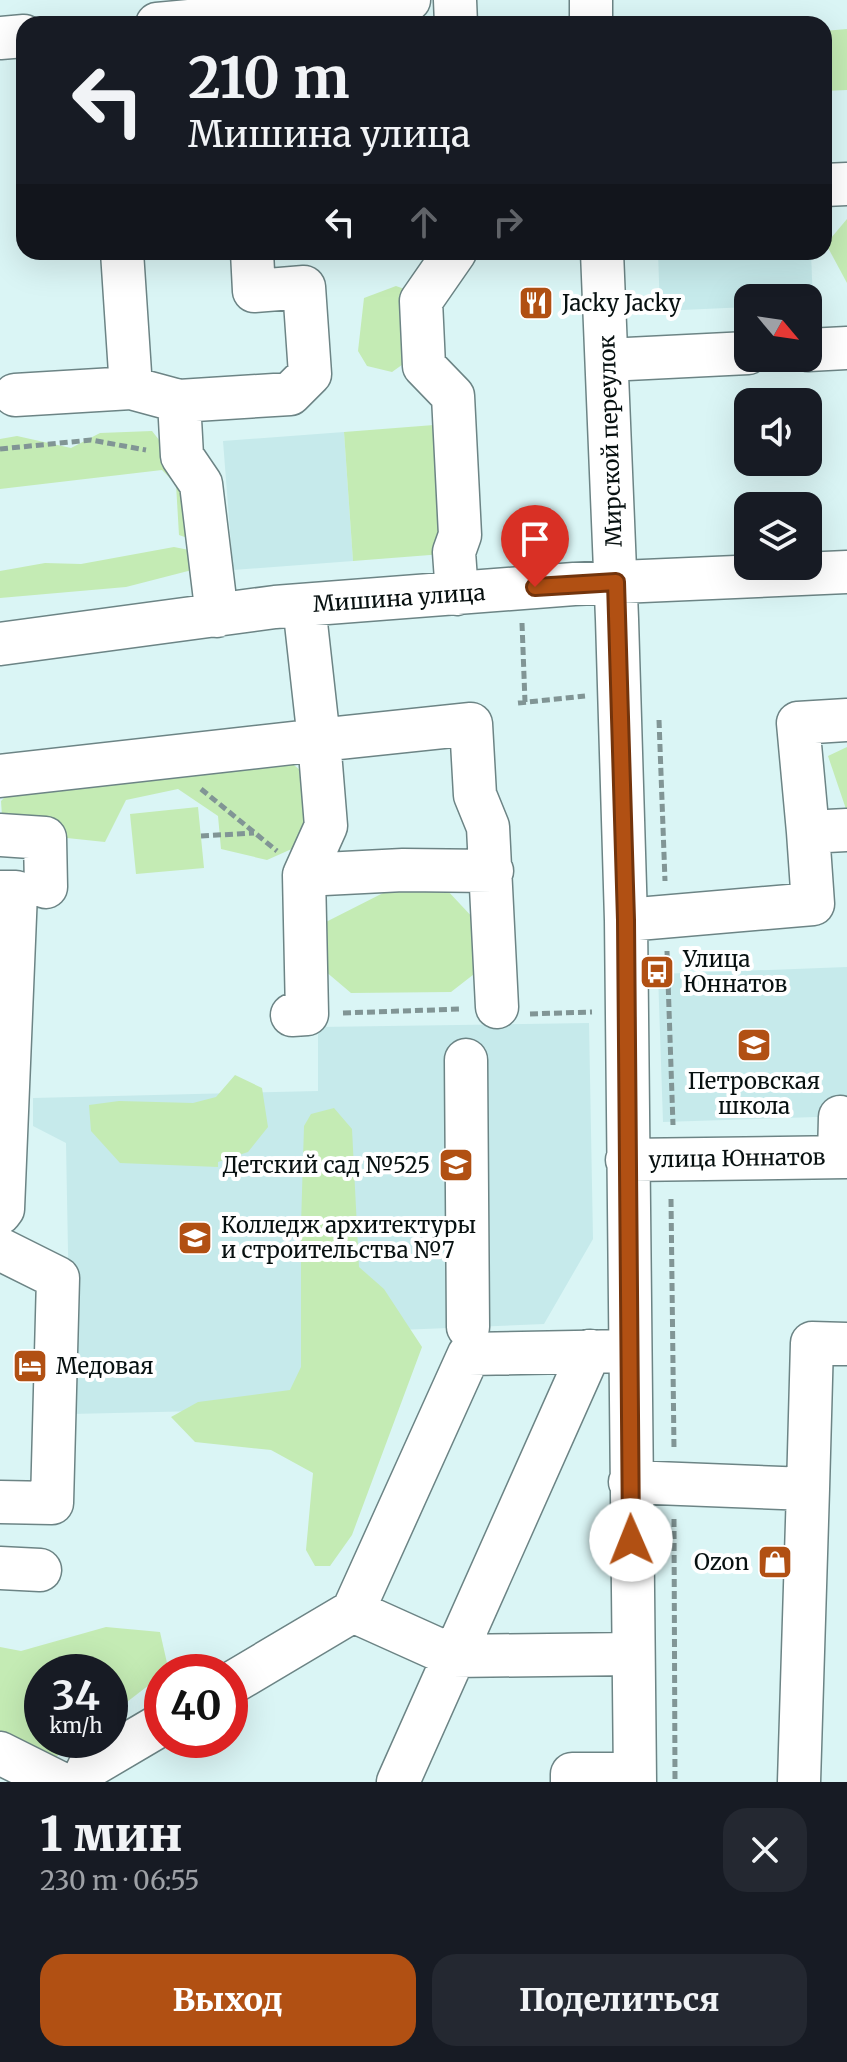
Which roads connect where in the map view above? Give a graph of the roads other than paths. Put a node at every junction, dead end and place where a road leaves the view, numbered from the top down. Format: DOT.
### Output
graph roads {
  1 [pos="409,0"];
  2 [pos="296,5"];
  3 [pos="255,16"];
  4 [pos="123,260"];
  5 [pos="252,260"];
  6 [pos="449,260"];
  7 [pos="602,260"];
  8 [pos="847,348"];
  9 [pos="822,349"];
  10 [pos="734,354"];
  11 [pos="607,360"];
  12 [pos="131,388"];
  13 [pos="15,395"];
  14 [pos="179,401"];
  15 [pos="847,572"];
  16 [pos="616,582"];
  17 [pos="457,594"];
  18 [pos="304,605"];
  19 [pos="217,616"];
  20 [pos="0,644"];
  21 [pos="847,720"];
  22 [pos="319,740"];
  23 [pos="0,776"];
  24 [pos="828,831"];
  25 [pos="0,835"];
  26 [pos="492,871"];
  27 [pos="304,875"];
  28 [pos="46,887"];
  29 [pos="0,892"];
  30 [pos="646,918"];
  31 [pos="497,1007"];
  32 [pos="299,1014"];
  33 [pos="466,1060"];
  34 [pos="842,1143"];
  35 [pos="627,1160"];
  36 [pos="0,1213"];
  37 [pos="0,1249"];
  38 [pos="468,1327"];
  39 [pos="847,1344"];
  40 [pos="610,1351"];
  41 [pos="630,1482"];
  42 [pos="808,1489"];
  43 [pos="0,1502"];
  44 [pos="353,1611"];
  45 [pos="632,1654"];
  46 [pos="453,1656"];
  47 [pos="248,1673"];
  48 [pos="144,1735"];
  49 [pos="0,1753"];
  50 [pos="634,1778"];
  51 [pos="400,1781"];
  52 [pos="58,1782"];
  53 [pos="82,1782"];
  54 [pos="572,1782"];
  55 [pos="799,1782"];
  1 -- 2 [label="street"];
  2 -- 3 [label="street"];
  4 -- 12 [label="street"];
  5 -- 14 [label="street"];
  6 -- 17 [label="street"];
  7 -- 11 [label="street, Мирской переулок"];
  8 -- 9 [label="street"];
  10 -- 11 [label="street"];
  11 -- 16 [label="street, Мирской переулок"];
  12 -- 13 [label="street"];
  12 -- 14 [label="street"];
  14 -- 19 [label="street"];
  15 -- 16 [label="street, Мишина улица"];
  16 -- 17 [label="street, Мишина улица"];
  16 -- 30 [label="street, Мирской переулок"];
  17 -- 18 [label="street, Мишина улица"];
  18 -- 19 [label="street, Мишина улица"];
  18 -- 22 [label="street"];
  19 -- 20 [label="street, Мишина улица"];
  21 -- 24 [label="street"];
  22 -- 23 [label="street"];
  22 -- 26 [label="street"];
  22 -- 27 [label="street"];
  24 -- 30 [label="street"];
  25 -- 28 [label="street"];
  26 -- 27 [label="street"];
  26 -- 31 [label="street"];
  27 -- 32 [label="street"];
  29 -- 36 [label="street"];
  30 -- 35 [label="street, Мирской переулок"];
  33 -- 38 [label="street"];
  34 -- 35 [label="street, улица Юннатов"];
  35 -- 40 [label="street, Мирской переулок"];
  37 -- 43 [label="street"];
  39 -- 42 [label="street"];
  40 -- 41 [label="street, Мирской переулок"];
  40 -- 44 [label="street"];
  40 -- 46 [label="street"];
  41 -- 42 [label="street"];
  41 -- 45 [label="street, Мирской переулок"];
  42 -- 55 [label="street"];
  44 -- 46 [label="street"];
  44 -- 47 [label="street"];
  45 -- 46 [label="street"];
  45 -- 50 [label="street, Мирской переулок"];
  46 -- 51 [label="street"];
  48 -- 53 [label="street"];
  49 -- 52 [label="street"];
  50 -- 54 [label="street"];
}
